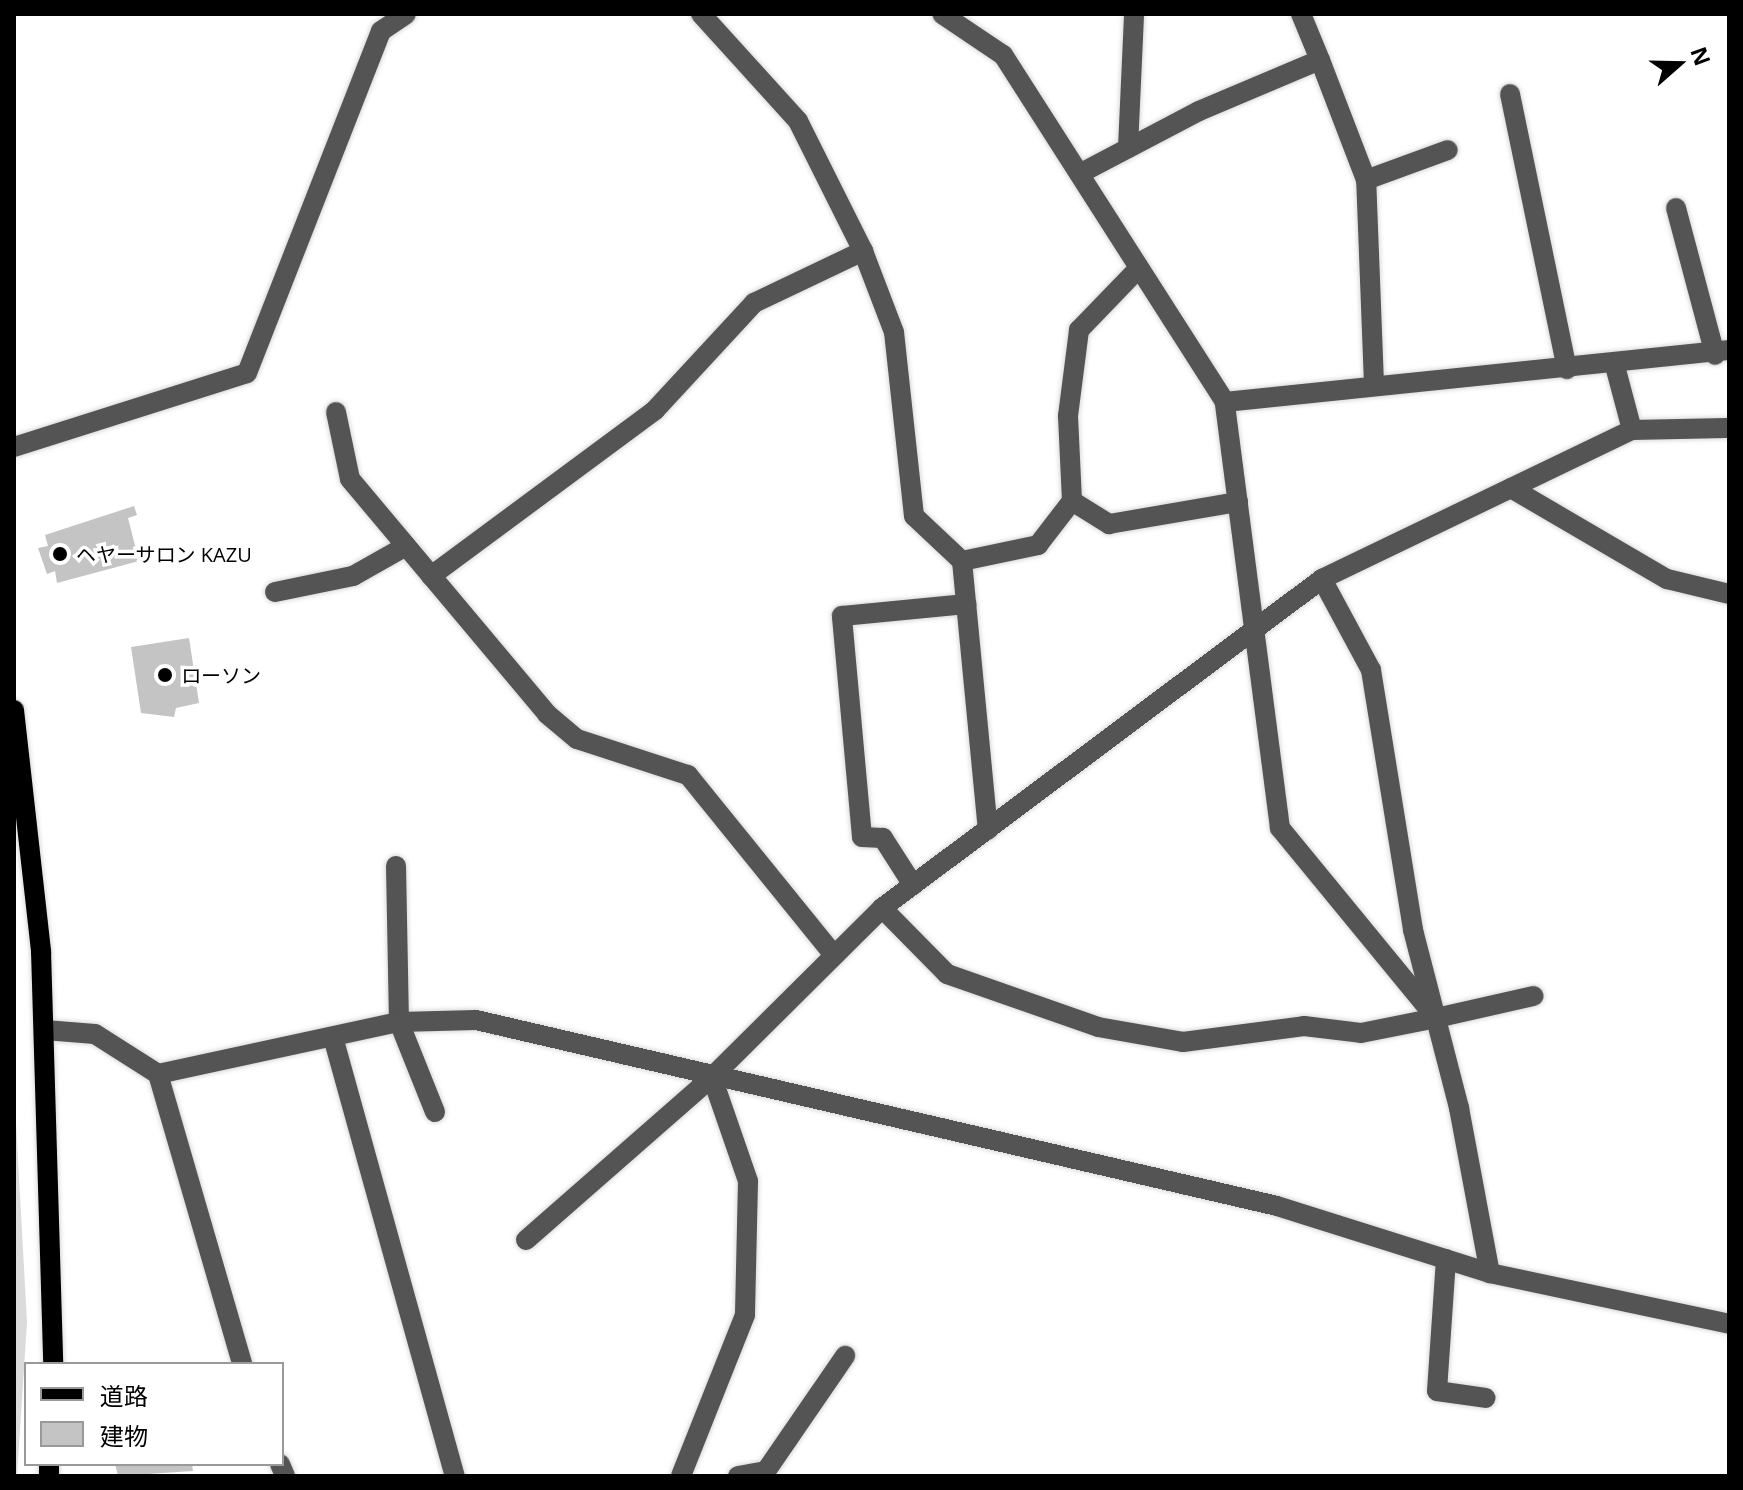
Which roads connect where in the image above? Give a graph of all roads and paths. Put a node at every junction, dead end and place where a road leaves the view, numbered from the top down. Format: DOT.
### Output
graph roads {
  1 [pos="406,14"];
  2 [pos="701,14"];
  3 [pos="942,14"];
  4 [pos="1134,14"];
  5 [pos="1301,14"];
  6 [pos="1320,60"];
  7 [pos="1510,94"];
  8 [pos="1128,148"];
  9 [pos="1448,150"];
  10 [pos="1081,173"];
  11 [pos="1366,180"];
  12 [pos="1676,208"];
  13 [pos="863,251"];
  14 [pos="1137,270"];
  15 [pos="1722,352"];
  16 [pos="1615,366"];
  17 [pos="1567,369"];
  18 [pos="1374,384"];
  19 [pos="1225,402"];
  20 [pos="336,412"];
  21 [pos="1729,428"];
  22 [pos="1632,430"];
  23 [pos="14,447"];
  24 [pos="1511,488"];
  25 [pos="1072,501"];
  26 [pos="1238,502"];
  27 [pos="406,546"];
  28 [pos="962,561"];
  29 [pos="431,576"];
  30 [pos="1322,579"];
  31 [pos="275,592"];
  32 [pos="1729,594"];
  33 [pos="966,604"];
  34 [pos="1256,632"];
  35 [pos="14,710"];
  36 [pos="988,830"];
  37 [pos="396,866"];
  38 [pos="913,885"];
  39 [pos="882,908"];
  40 [pos="834,955"];
  41 [pos="1534,996"];
  42 [pos="1436,1018"];
  43 [pos="399,1022"];
  44 [pos="45,1030"];
  45 [pos="333,1037"];
  46 [pos="158,1074"];
  47 [pos="712,1077"];
  48 [pos="435,1112"];
  49 [pos="526,1240"];
  50 [pos="1446,1259"];
  51 [pos="1490,1273"];
  52 [pos="1729,1324"];
  53 [pos="845,1356"];
  54 [pos="53,1362"];
  55 [pos="241,1362"];
  56 [pos="1486,1398"];
  57 [pos="455,1476"];
  58 [pos="681,1476"];
  59 [pos="738,1476"];
  1 -- 23 [label="street"];
  2 -- 13 [label="street"];
  3 -- 10 [label="street"];
  4 -- 8 [label="street"];
  5 -- 6 [label="street"];
  6 -- 8 [label="street"];
  6 -- 11 [label="street"];
  7 -- 17 [label="street"];
  8 -- 10 [label="street"];
  9 -- 11 [label="street"];
  10 -- 14 [label="street"];
  11 -- 18 [label="street"];
  12 -- 15 [label="street"];
  13 -- 28 [label="street"];
  13 -- 29 [label="street"];
  14 -- 19 [label="street"];
  14 -- 25 [label="street"];
  15 -- 16 [label="street"];
  16 -- 17 [label="street"];
  16 -- 22 [label="street"];
  17 -- 18 [label="street"];
  18 -- 19 [label="street"];
  19 -- 26 [label="street"];
  20 -- 27 [label="street"];
  21 -- 22 [label="street"];
  22 -- 24 [label="street"];
  24 -- 30 [label="street"];
  24 -- 32 [label="street"];
  25 -- 26 [label="street"];
  25 -- 28 [label="street"];
  26 -- 34 [label="street"];
  27 -- 29 [label="street"];
  27 -- 31 [label="street"];
  28 -- 33 [label="street"];
  29 -- 40 [label="street"];
  30 -- 34 [label="street"];
  30 -- 42 [label="street"];
  33 -- 36 [label="street"];
  33 -- 38 [label="street"];
  34 -- 36 [label="street"];
  34 -- 42 [label="street"];
  35 -- 44 [label="main road"];
  36 -- 38 [label="street"];
  37 -- 43 [label="street"];
  38 -- 39 [label="street"];
  39 -- 40 [label="street"];
  39 -- 42 [label="street"];
  40 -- 47 [label="street"];
  41 -- 42 [label="street"];
  42 -- 51 [label="street"];
  43 -- 45 [label="street"];
  43 -- 47 [label="street"];
  43 -- 48 [label="street"];
  44 -- 46 [label="street"];
  44 -- 54 [label="main road"];
  45 -- 46 [label="street"];
  45 -- 57 [label="street"];
  46 -- 55 [label="street"];
  47 -- 49 [label="street"];
  47 -- 50 [label="street"];
  47 -- 58 [label="street"];
  50 -- 51 [label="street"];
  50 -- 56 [label="street"];
  51 -- 52 [label="street"];
  53 -- 59 [label="street"];
}
